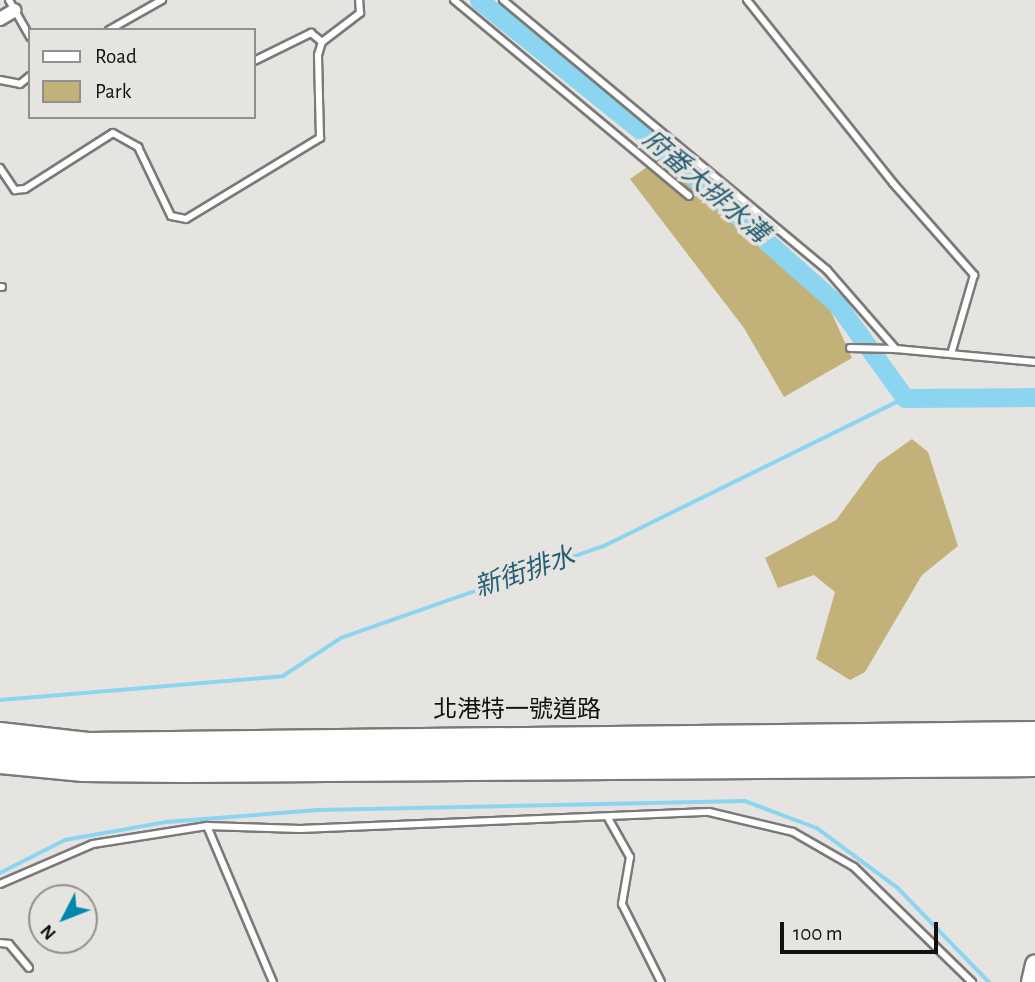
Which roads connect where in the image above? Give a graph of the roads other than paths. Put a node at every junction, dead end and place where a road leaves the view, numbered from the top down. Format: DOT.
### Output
graph roads {
  1 [pos="162,0"];
  2 [pos="359,0"];
  3 [pos="454,0"];
  4 [pos="503,0"];
  5 [pos="747,0"];
  6 [pos="12,5"];
  7 [pos="0,19"];
  8 [pos="125,26"];
  9 [pos="28,33"];
  10 [pos="322,42"];
  11 [pos="256,60"];
  12 [pos="28,77"];
  13 [pos="0,80"];
  14 [pos="0,167"];
  15 [pos="689,196"];
  16 [pos="850,348"];
  17 [pos="896,349"];
  18 [pos="951,354"];
  19 [pos="1035,362"];
  20 [pos="1035,728"];
  21 [pos="0,729"];
  22 [pos="0,741"];
  23 [pos="1035,741"];
  24 [pos="0,754"];
  25 [pos="1035,757"];
  26 [pos="0,767"];
  27 [pos="1035,770"];
  28 [pos="608,818"];
  29 [pos="207,825"];
  30 [pos="0,884"];
  31 [pos="0,943"];
  32 [pos="1035,964"];
  33 [pos="29,968"];
  34 [pos="273,982"];
  35 [pos="661,982"];
  36 [pos="972,982"];
  37 [pos="1031,982"];
  1 -- 8 [label="lane"];
  2 -- 10 [label="lane"];
  3 -- 15 [label="lane"];
  4 -- 17 [label="lane"];
  5 -- 18 [label="lane"];
  6 -- 7 [label="street"];
  6 -- 9 [label="lane"];
  10 -- 11 [label="lane"];
  10 -- 14 [label="lane"];
  12 -- 13 [label="lane"];
  16 -- 17 [label="lane"];
  17 -- 18 [label="lane"];
  18 -- 19 [label="lane"];
  20 -- 21 [label="street, 北港特一號道路"];
  22 -- 23 [label="street, 北港特一號道路"];
  24 -- 25 [label="street, 北港特一號道路"];
  26 -- 27 [label="street"];
  28 -- 29 [label="lane"];
  28 -- 35 [label="lane"];
  28 -- 36 [label="lane"];
  29 -- 30 [label="lane"];
  29 -- 34 [label="lane"];
  31 -- 33 [label="lane"];
  32 -- 37 [label="street"];
}
